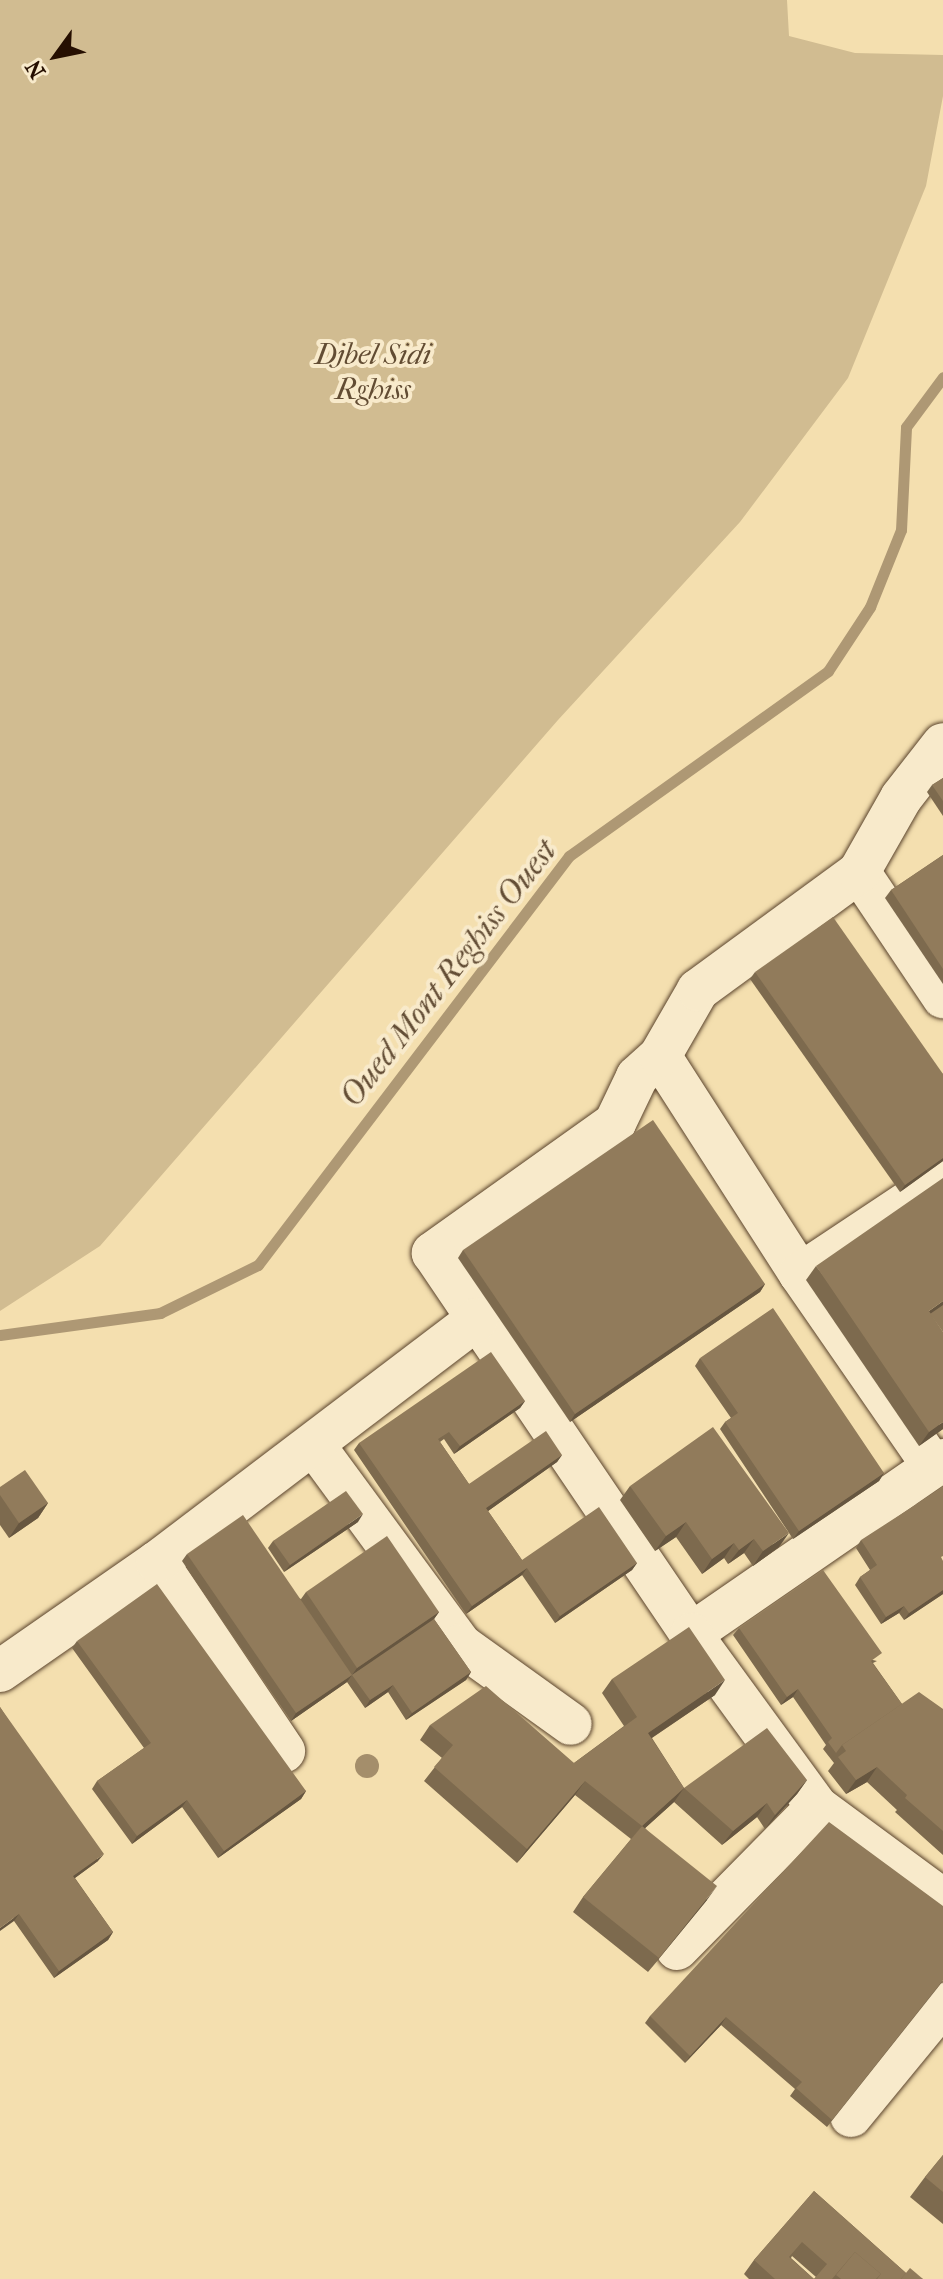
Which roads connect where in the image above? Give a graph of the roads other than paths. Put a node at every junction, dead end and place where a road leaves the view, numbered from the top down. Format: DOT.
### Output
graph roads {
  1 [pos="943,744"];
  2 [pos="859,872"];
  3 [pos="943,997"];
  4 [pos="660,1056"];
  5 [pos="943,1179"];
  6 [pos="800,1274"];
  7 [pos="477,1319"];
  8 [pos="314,1445"];
  9 [pos="938,1463"];
  10 [pos="157,1562"];
  11 [pos="691,1634"];
  12 [pos="0,1671"];
  13 [pos="571,1724"];
  14 [pos="284,1751"];
  15 [pos="817,1807"];
  16 [pos="943,1900"];
  17 [pos="677,1949"];
  18 [pos="943,2004"];
  19 [pos="851,2116"];
  1 -- 2 [label="street"];
  2 -- 3 [label="street"];
  2 -- 4 [label="street"];
  4 -- 6 [label="street"];
  4 -- 7 [label="street"];
  5 -- 6 [label="street"];
  6 -- 9 [label="street"];
  7 -- 8 [label="street"];
  7 -- 11 [label="street"];
  8 -- 10 [label="street"];
  8 -- 13 [label="street"];
  9 -- 11 [label="street"];
  10 -- 12 [label="street"];
  10 -- 14 [label="street"];
  11 -- 15 [label="street"];
  15 -- 16 [label="street"];
  15 -- 17 [label="street"];
  18 -- 19 [label="street"];
}
